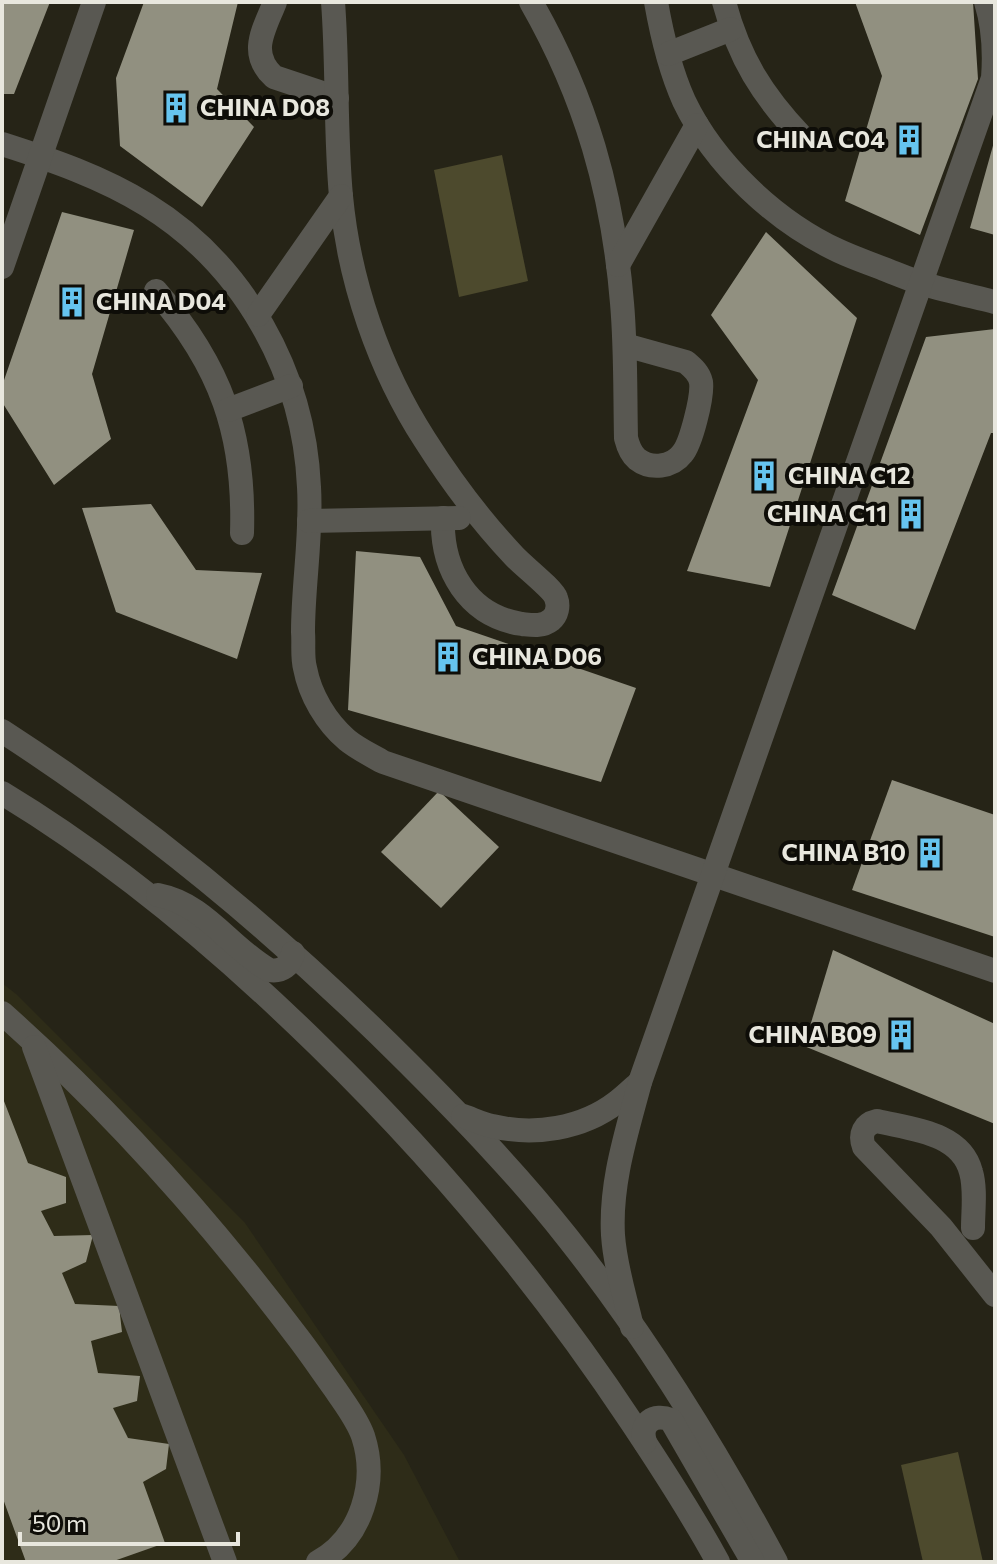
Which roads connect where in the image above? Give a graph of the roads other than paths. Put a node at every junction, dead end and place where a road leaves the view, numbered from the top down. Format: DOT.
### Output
graph roads {
  1 [pos="94,2"];
  2 [pos="275,2"];
  3 [pos="333,2"];
  4 [pos="531,2"];
  5 [pos="656,2"];
  6 [pos="724,2"];
  7 [pos="986,2"];
  8 [pos="731,29"];
  9 [pos="668,54"];
  10 [pos="994,77"];
  11 [pos="337,98"];
  12 [pos="697,125"];
  13 [pos="802,137"];
  14 [pos="2,144"];
  15 [pos="40,157"];
  16 [pos="341,196"];
  17 [pos="618,265"];
  18 [pos="2,267"];
  19 [pos="922,284"];
  20 [pos="156,291"];
  21 [pos="995,302"];
  22 [pos="258,315"];
  23 [pos="625,345"];
  24 [pos="291,386"];
  25 [pos="228,410"];
  26 [pos="443,518"];
  27 [pos="482,518"];
  28 [pos="309,521"];
  29 [pos="242,533"];
  30 [pos="2,731"];
  31 [pos="2,793"];
  32 [pos="713,874"];
  33 [pos="148,893"];
  34 [pos="293,953"];
  35 [pos="995,971"];
  36 [pos="2,1013"];
  37 [pos="31,1039"];
  38 [pos="640,1082"];
  39 [pos="460,1114"];
  40 [pos="941,1227"];
  41 [pos="984,1229"];
  42 [pos="995,1295"];
  43 [pos="632,1327"];
  44 [pos="645,1442"];
  45 [pos="225,1562"];
  46 [pos="318,1562"];
  47 [pos="718,1562"];
  48 [pos="753,1562"];
  49 [pos="776,1562"];
  1 -- 15 [label="street"];
  2 -- 11 [label="street"];
  3 -- 11 [label="street"];
  4 -- 17 [label="street"];
  5 -- 9 [label="street"];
  6 -- 8 [label="street"];
  7 -- 10 [label="street"];
  8 -- 9 [label="street"];
  8 -- 13 [label="street"];
  9 -- 12 [label="street"];
  10 -- 19 [label="street"];
  11 -- 16 [label="street"];
  12 -- 17 [label="street"];
  12 -- 19 [label="street"];
  14 -- 15 [label="street"];
  15 -- 18 [label="street"];
  15 -- 22 [label="street"];
  16 -- 22 [label="street"];
  16 -- 27 [label="street"];
  17 -- 23 [label="street"];
  19 -- 21 [label="street"];
  19 -- 32 [label="street"];
  20 -- 25 [label="street"];
  22 -- 24 [label="street"];
  23 -- 23 [label="street"];
  24 -- 25 [label="street"];
  24 -- 28 [label="street"];
  25 -- 29 [label="street"];
  26 -- 27 [label="street"];
  26 -- 27 [label="street"];
  26 -- 28 [label="street"];
  28 -- 32 [label="street"];
  30 -- 34 [label="street"];
  31 -- 33 [label="street"];
  32 -- 35 [label="street"];
  32 -- 38 [label="street"];
  33 -- 34 [label="street"];
  33 -- 44 [label="street"];
  34 -- 39 [label="street"];
  36 -- 37 [label="street"];
  37 -- 45 [label="street"];
  37 -- 46 [label="street"];
  38 -- 39 [label="street"];
  38 -- 43 [label="street"];
  39 -- 43 [label="street"];
  40 -- 41 [label="street"];
  40 -- 41 [label="street"];
  40 -- 42 [label="street"];
  43 -- 49 [label="street"];
  44 -- 47 [label="street"];
  44 -- 48 [label="street"];
}
